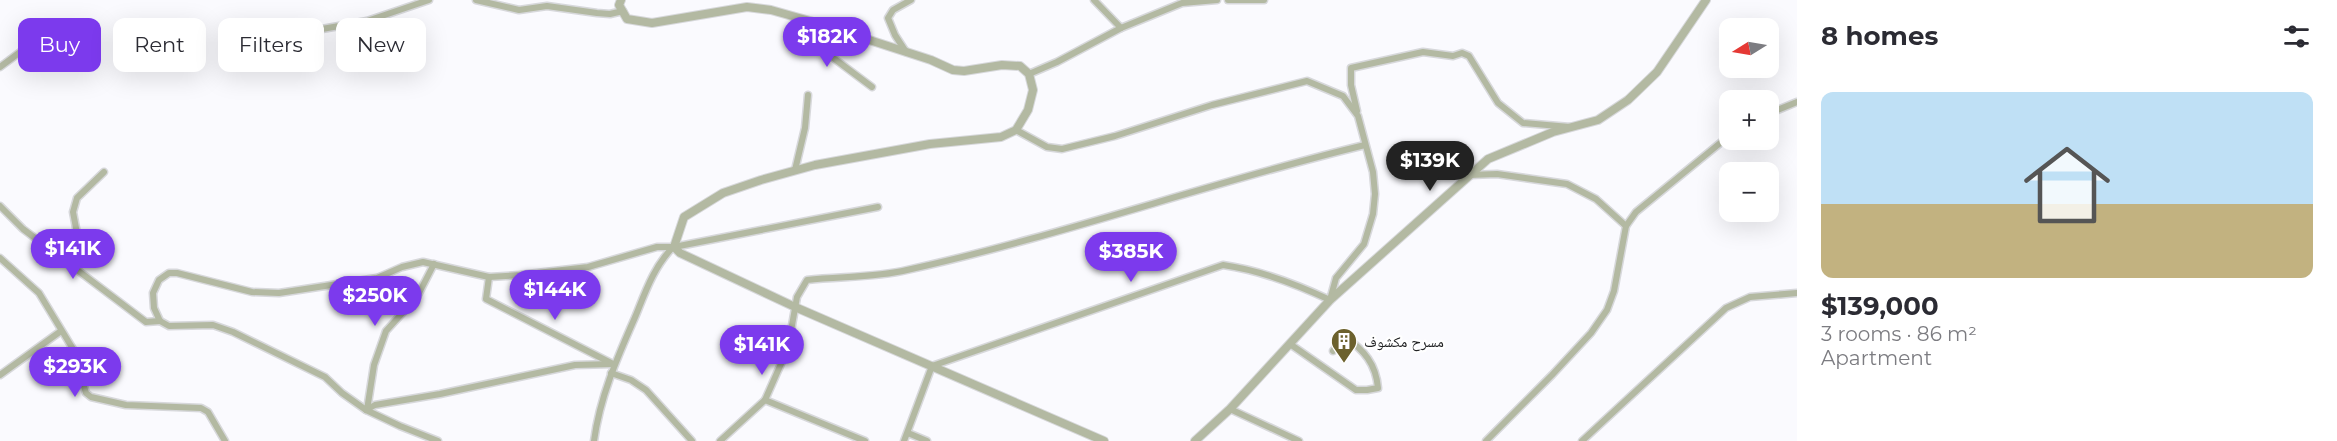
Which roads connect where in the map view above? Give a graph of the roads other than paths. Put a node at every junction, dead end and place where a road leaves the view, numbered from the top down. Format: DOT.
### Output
graph roads {
  1 [pos="429,0"];
  2 [pos="476,0"];
  3 [pos="621,0"];
  4 [pos="911,0"];
  5 [pos="1094,0"];
  6 [pos="1217,0"];
  7 [pos="1228,0"];
  8 [pos="1264,0"];
  9 [pos="1706,0"];
  10 [pos="623,11"];
  11 [pos="834,28"];
  12 [pos="1121,28"];
  13 [pos="324,29"];
  14 [pos="906,52"];
  15 [pos="18,54"];
  16 [pos="0,67"];
  17 [pos="1029,74"];
  18 [pos="872,87"];
  19 [pos="808,95"];
  20 [pos="1797,102"];
  21 [pos="1779,109"];
  22 [pos="1358,116"];
  23 [pos="1570,127"];
  24 [pos="1016,130"];
  25 [pos="1719,144"];
  26 [pos="1365,145"];
  27 [pos="795,170"];
  28 [pos="104,172"];
  29 [pos="1468,175"];
  30 [pos="0,206"];
  31 [pos="878,207"];
  32 [pos="1626,226"];
  33 [pos="674,247"];
  34 [pos="0,258"];
  35 [pos="434,264"];
  36 [pos="76,267"];
  37 [pos="489,277"];
  38 [pos="1797,293"];
  39 [pos="1330,300"];
  40 [pos="795,307"];
  41 [pos="160,321"];
  42 [pos="61,332"];
  43 [pos="1290,344"];
  44 [pos="1333,351"];
  45 [pos="613,364"];
  46 [pos="932,366"];
  47 [pos="610,373"];
  48 [pos="0,375"];
  49 [pos="765,400"];
  50 [pos="1230,409"];
  51 [pos="366,410"];
  52 [pos="908,433"];
  53 [pos="225,441"];
  54 [pos="438,441"];
  55 [pos="594,441"];
  56 [pos="692,441"];
  57 [pos="720,441"];
  58 [pos="865,441"];
  59 [pos="904,441"];
  60 [pos="927,441"];
  61 [pos="1104,441"];
  62 [pos="1195,441"];
  63 [pos="1299,441"];
  64 [pos="1486,441"];
  65 [pos="1582,441"];
  1 -- 13 [label="street"];
  2 -- 10 [label="street"];
  3 -- 10 [label="street"];
  4 -- 14 [label="street"];
  5 -- 12 [label="street"];
  6 -- 12 [label="street"];
  7 -- 8 [label="street"];
  9 -- 23 [label="street"];
  10 -- 11 [label="street"];
  11 -- 14 [label="street"];
  11 -- 18 [label="street"];
  12 -- 17 [label="street"];
  14 -- 17 [label="street"];
  15 -- 16 [label="street"];
  17 -- 24 [label="street"];
  19 -- 27 [label="street"];
  20 -- 21 [label="street"];
  22 -- 23 [label="street"];
  22 -- 24 [label="street"];
  22 -- 26 [label="street"];
  23 -- 29 [label="street"];
  24 -- 27 [label="street"];
  25 -- 32 [label="street"];
  26 -- 39 [label="street"];
  26 -- 40 [label="street"];
  27 -- 33 [label="street"];
  28 -- 36 [label="street"];
  29 -- 32 [label="street"];
  29 -- 39 [label="street"];
  30 -- 36 [label="street"];
  31 -- 33 [label="street"];
  32 -- 64 [label="street"];
  33 -- 37 [label="street"];
  33 -- 40 [label="street"];
  33 -- 45 [label="street"];
  34 -- 42 [label="street"];
  35 -- 37 [label="street"];
  35 -- 41 [label="street"];
  35 -- 51 [label="street"];
  36 -- 41 [label="street"];
  37 -- 45 [label="street"];
  38 -- 65 [label="street"];
  39 -- 43 [label="street"];
  39 -- 46 [label="street"];
  40 -- 46 [label="street"];
  40 -- 49 [label="street"];
  41 -- 51 [label="street"];
  42 -- 48 [label="street"];
  42 -- 53 [label="street"];
  43 -- 44 [label="street"];
  43 -- 50 [label="street"];
  45 -- 47 [label="street"];
  45 -- 51 [label="street"];
  46 -- 52 [label="street"];
  46 -- 61 [label="street"];
  47 -- 55 [label="street"];
  47 -- 56 [label="street"];
  49 -- 57 [label="street"];
  49 -- 58 [label="street"];
  50 -- 62 [label="street"];
  50 -- 63 [label="street"];
  51 -- 54 [label="street"];
  52 -- 59 [label="street"];
  52 -- 60 [label="street"];
}
